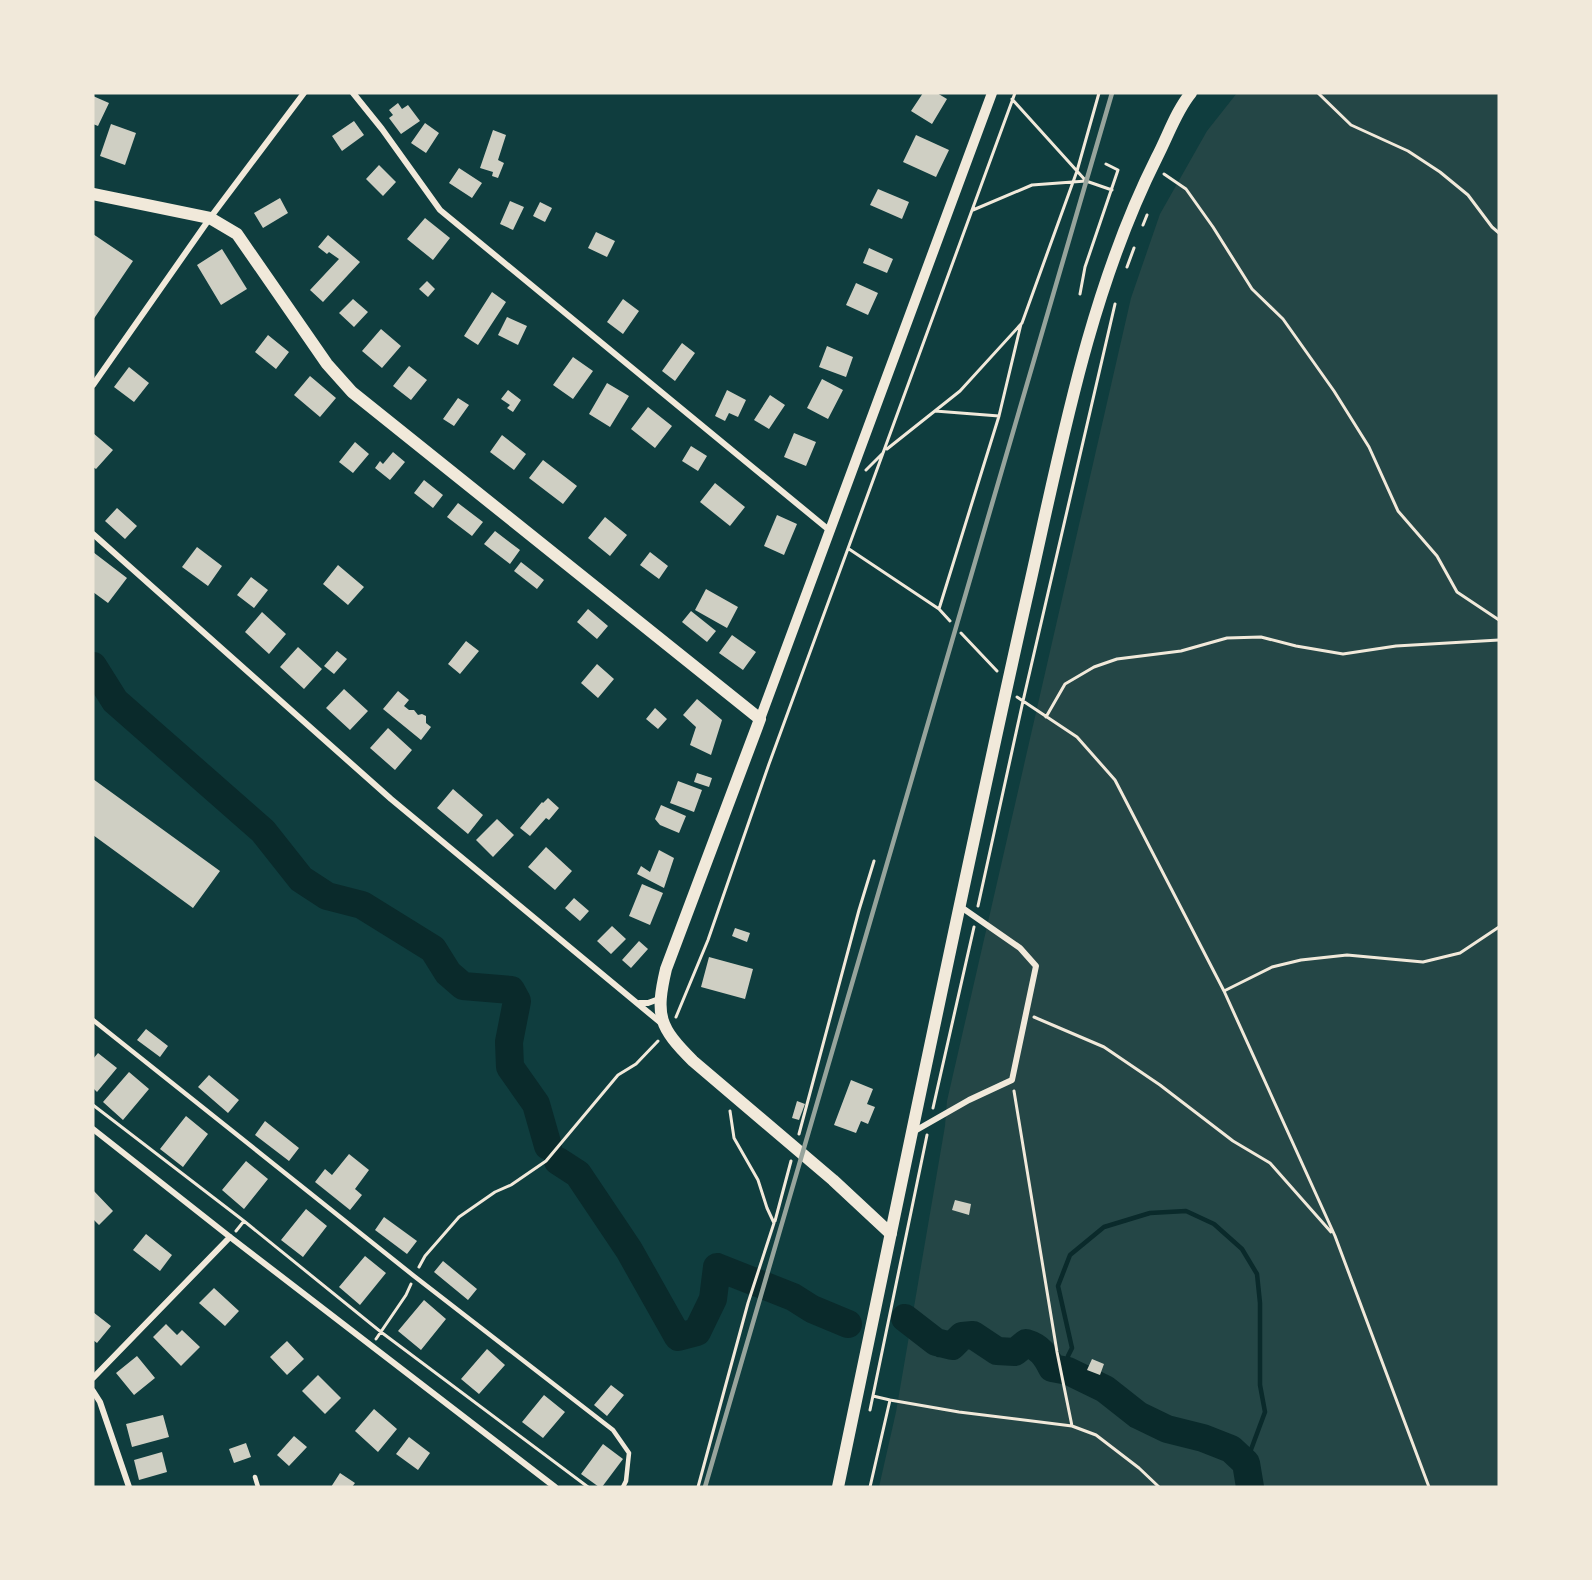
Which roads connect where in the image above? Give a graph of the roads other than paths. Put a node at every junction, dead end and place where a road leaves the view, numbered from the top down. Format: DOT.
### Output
graph roads {
  1 [pos="304,93"];
  2 [pos="353,93"];
  3 [pos="993,93"];
  4 [pos="1191,93"];
  5 [pos="93,194"];
  6 [pos="210,218"];
  7 [pos="93,384"];
  8 [pos="829,530"];
  9 [pos="93,534"];
  10 [pos="760,719"];
  11 [pos="961,907"];
  12 [pos="659,999"];
  13 [pos="638,1003"];
  14 [pos="93,1020"];
  15 [pos="664,1027"];
  16 [pos="93,1129"];
  17 [pos="912,1132"];
  18 [pos="891,1234"];
  19 [pos="230,1237"];
  20 [pos="93,1378"];
  21 [pos="93,1391"];
  22 [pos="255,1477"];
  23 [pos="129,1487"];
  24 [pos="258,1487"];
  25 [pos="555,1487"];
  26 [pos="623,1487"];
  27 [pos="838,1487"];
  1 -- 6 [label="street"];
  2 -- 8 [label="street"];
  3 -- 8 [label="street"];
  4 -- 11 [label="main road"];
  5 -- 6 [label="main road"];
  6 -- 7 [label="street"];
  6 -- 10 [label="main road"];
  8 -- 10 [label="street"];
  9 -- 13 [label="street"];
  10 -- 12 [label="main road"];
  11 -- 17 [label="main road"];
  11 -- 17 [label="street"];
  12 -- 13 [label="street"];
  12 -- 15 [label="main road"];
  13 -- 15 [label="street"];
  14 -- 26 [label="lane"];
  15 -- 18 [label="main road"];
  16 -- 19 [label="street"];
  17 -- 18 [label="main road"];
  18 -- 27 [label="main road"];
  19 -- 20 [label="street"];
  19 -- 25 [label="street"];
  21 -- 23 [label="street"];
  22 -- 24 [label="lane"];
}
